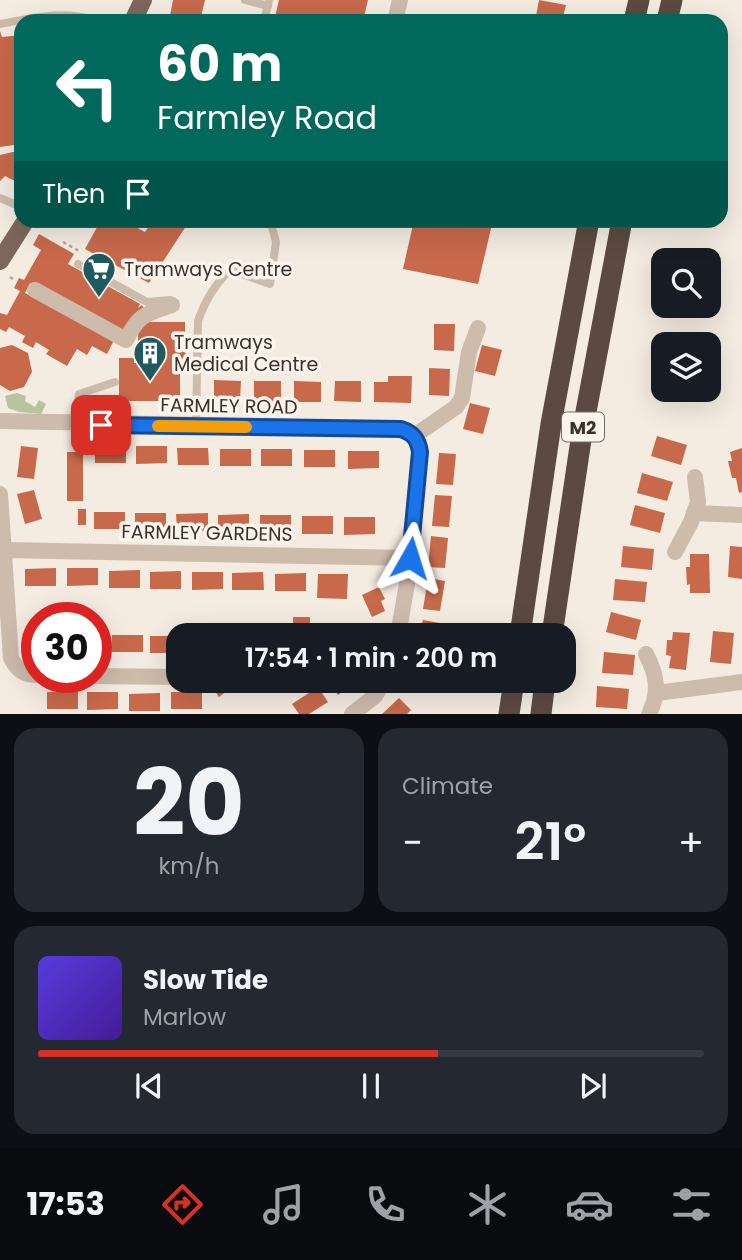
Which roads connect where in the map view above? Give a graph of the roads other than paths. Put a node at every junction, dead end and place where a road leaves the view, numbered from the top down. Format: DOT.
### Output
graph roads {
  1 [pos="245,0"];
  2 [pos="268,3"];
  3 [pos="23,228"];
  4 [pos="272,228"];
  5 [pos="588,228"];
  6 [pos="620,228"];
  7 [pos="78,264"];
  8 [pos="5,269"];
  9 [pos="35,290"];
  10 [pos="172,302"];
  11 [pos="478,328"];
  12 [pos="115,382"];
  13 [pos="0,421"];
  14 [pos="75,424"];
  15 [pos="196,426"];
  16 [pos="414,436"];
  17 [pos="695,477"];
  18 [pos="0,494"];
  19 [pos="694,513"];
  20 [pos="742,515"];
  21 [pos="4,550"];
  22 [pos="675,552"];
  23 [pos="410,558"];
  24 [pos="400,623"];
  25 [pos="522,623"];
  26 [pos="554,623"];
  27 [pos="646,654"];
  28 [pos="21,672"];
  29 [pos="112,676"];
  30 [pos="166,677"];
  31 [pos="742,682"];
  32 [pos="377,693"];
  33 [pos="512,693"];
  34 [pos="544,693"];
  35 [pos="657,693"];
  36 [pos="352,714"];
  37 [pos="509,714"];
  38 [pos="541,714"];
  39 [pos="649,714"];
  1 -- 2 [label="lane"];
  3 -- 8 [label="main road"];
  4 -- 15 [label="lane"];
  5 -- 25 [label="highway, M2"];
  6 -- 26 [label="highway, M2"];
  7 -- 10 [label="lane"];
  9 -- 10 [label="street"];
  11 -- 16 [label="street"];
  12 -- 14 [label="lane"];
  13 -- 14 [label="street, FARMLEY ROAD"];
  14 -- 15 [label="street, FARMLEY ROAD"];
  15 -- 16 [label="street, FARMLEY ROAD"];
  16 -- 23 [label="street"];
  17 -- 19 [label="street"];
  18 -- 21 [label="street"];
  19 -- 20 [label="street"];
  19 -- 22 [label="street"];
  21 -- 23 [label="street, FARMLEY GARDENS"];
  21 -- 28 [label="street"];
  23 -- 24 [label="street"];
  27 -- 35 [label="street"];
  29 -- 30 [label="street"];
  31 -- 35 [label="street"];
  32 -- 36 [label="street"];
  33 -- 37 [label="highway"];
  34 -- 38 [label="highway"];
  35 -- 39 [label="street"];
}
